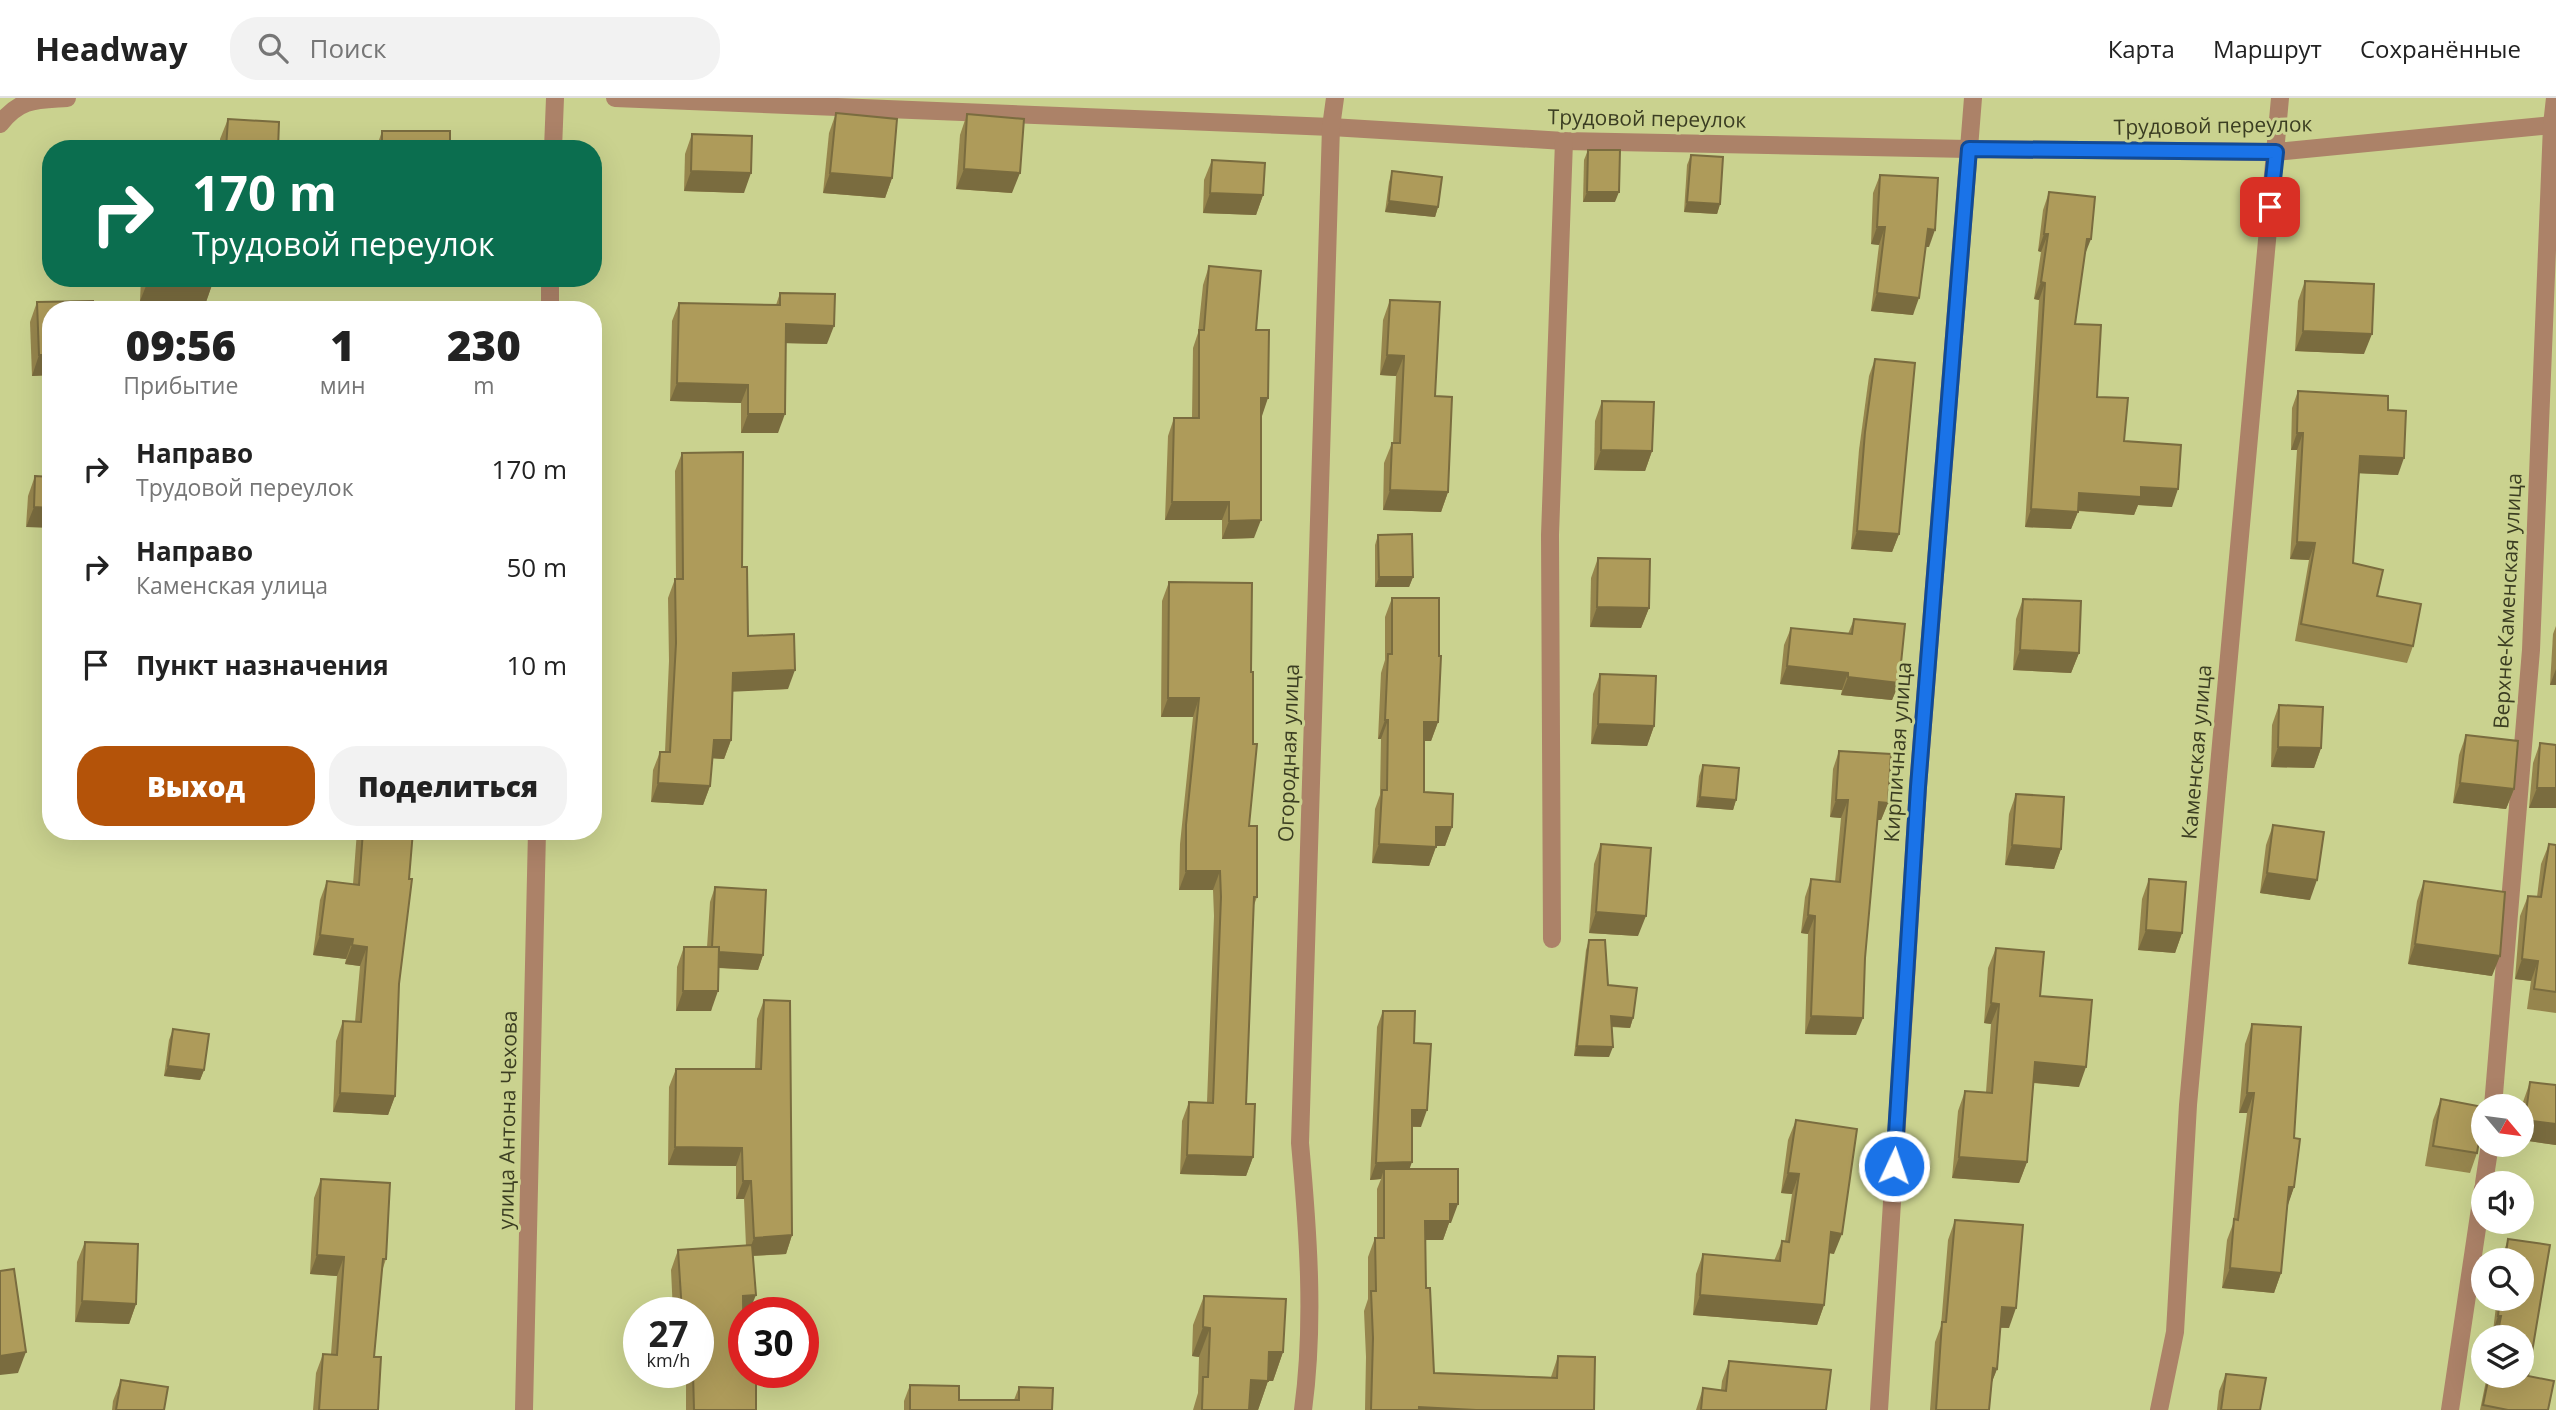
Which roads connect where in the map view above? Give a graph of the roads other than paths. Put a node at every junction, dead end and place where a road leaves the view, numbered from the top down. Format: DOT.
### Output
graph roads {
  1 [pos="67,98"];
  2 [pos="555,98"];
  3 [pos="615,98"];
  4 [pos="1335,98"];
  5 [pos="1973,98"];
  6 [pos="2280,98"];
  7 [pos="2555,98"];
  8 [pos="912,104"];
  9 [pos="0,124"];
  10 [pos="2552,125"];
  11 [pos="1331,127"];
  12 [pos="554,140"];
  13 [pos="1564,141"];
  14 [pos="1969,149"];
  15 [pos="2276,152"];
  16 [pos="537,840"];
  17 [pos="1552,939"];
  18 [pos="2494,1094"];
  19 [pos="2476,1234"];
  20 [pos="524,1410"];
  21 [pos="1303,1410"];
  22 [pos="1879,1410"];
  23 [pos="2159,1410"];
  24 [pos="2450,1410"];
  1 -- 9 [label="street"];
  2 -- 12 [label="street"];
  3 -- 8 [label="street, Трудовой переулок"];
  4 -- 11 [label="street, Огородная улица"];
  5 -- 14 [label="street, Кирпичная улица"];
  6 -- 15 [label="street, Каменская улица"];
  7 -- 10 [label="street, Верхне-Каменская улица"];
  8 -- 11 [label="street, Трудовой переулок"];
  10 -- 15 [label="street, Трудовой переулок"];
  10 -- 18 [label="street, Верхне-Каменская улица"];
  11 -- 13 [label="street, Трудовой переулок"];
  11 -- 21 [label="street, Огородная улица"];
  13 -- 14 [label="street, Трудовой переулок"];
  13 -- 17 [label="street"];
  14 -- 15 [label="street, Трудовой переулок"];
  14 -- 22 [label="street, Кирпичная улица"];
  15 -- 23 [label="street, Каменская улица"];
  16 -- 20 [label="street, улица Антона Чехова"];
  19 -- 24 [label="street"];
}
